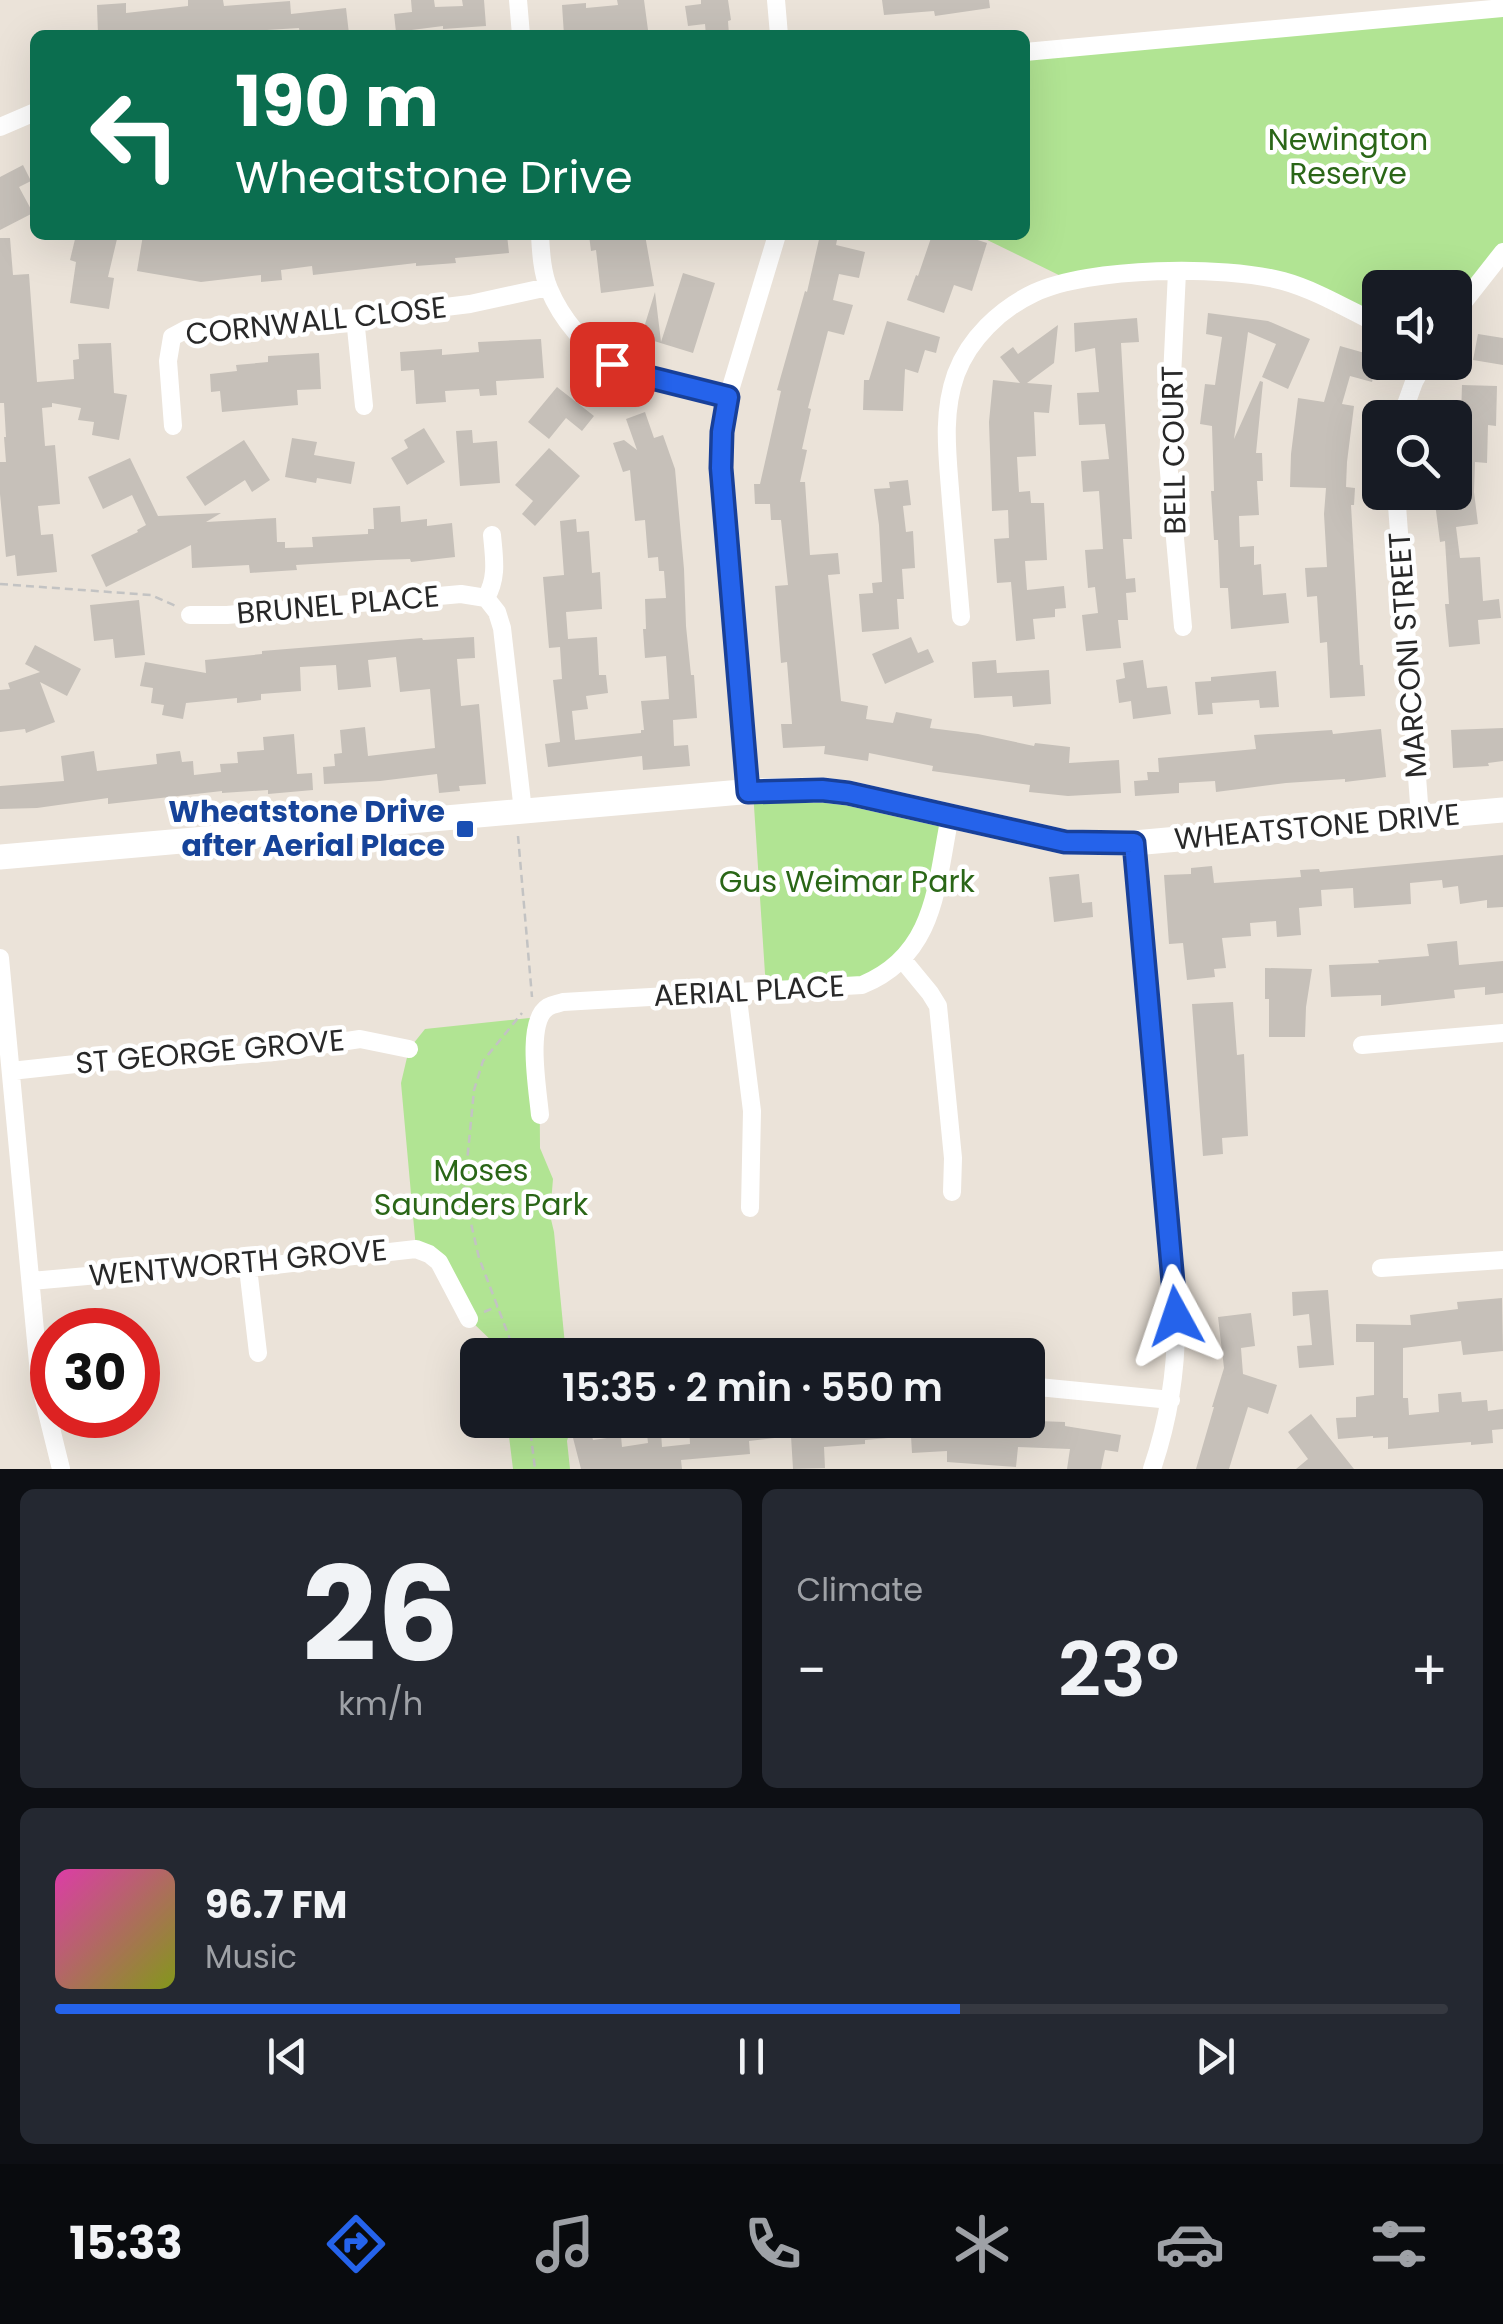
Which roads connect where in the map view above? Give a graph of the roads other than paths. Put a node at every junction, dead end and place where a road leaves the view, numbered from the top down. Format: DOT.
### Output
graph roads {
  1 [pos="518,0"];
  2 [pos="776,0"];
  3 [pos="1503,8"];
  4 [pos="521,30"];
  5 [pos="779,30"];
  6 [pos="1030,52"];
  7 [pos="30,114"];
  8 [pos="0,127"];
  9 [pos="540,240"];
  10 [pos="775,240"];
  11 [pos="1503,254"];
  12 [pos="1176,272"];
  13 [pos="548,287"];
  14 [pos="1472,292"];
  15 [pos="1362,316"];
  16 [pos="355,318"];
  17 [pos="728,397"];
  18 [pos="364,406"];
  19 [pos="173,426"];
  20 [pos="1397,510"];
  21 [pos="492,535"];
  22 [pos="486,598"];
  23 [pos="190,615"];
  24 [pos="961,617"];
  25 [pos="1182,627"];
  26 [pos="748,792"];
  27 [pos="1503,810"];
  28 [pos="523,811"];
  29 [pos="950,816"];
  30 [pos="1420,817"];
  31 [pos="1134,843"];
  32 [pos="0,857"];
  33 [pos="0,958"];
  34 [pos="902,959"];
  35 [pos="737,991"];
  36 [pos="1503,1033"];
  37 [pos="1362,1045"];
  38 [pos="409,1049"];
  39 [pos="11,1070"];
  40 [pos="540,1115"];
  41 [pos="952,1192"];
  42 [pos="750,1208"];
  43 [pos="1503,1260"];
  44 [pos="248,1268"];
  45 [pos="1382,1268"];
  46 [pos="30,1281"];
  47 [pos="469,1318"];
  48 [pos="258,1352"];
  49 [pos="1045,1388"];
  50 [pos="1171,1400"];
  51 [pos="61,1469"];
  52 [pos="1152,1469"];
  1 -- 4 [label="street"];
  2 -- 5 [label="street"];
  3 -- 6 [label="street"];
  7 -- 8 [label="street"];
  9 -- 13 [label="street"];
  10 -- 17 [label="street"];
  11 -- 14 [label="street"];
  12 -- 15 [label="street"];
  12 -- 24 [label="street"];
  12 -- 25 [label="street, BELL COURT"];
  13 -- 16 [label="street, CORNWALL CLOSE"];
  13 -- 17 [label="street"];
  16 -- 18 [label="street"];
  16 -- 19 [label="street, CORNWALL CLOSE"];
  17 -- 26 [label="street"];
  20 -- 30 [label="street, MARCONI STREET"];
  21 -- 22 [label="street"];
  22 -- 23 [label="street, BRUNEL PLACE"];
  22 -- 28 [label="street"];
  26 -- 28 [label="street, WHEATSTONE DRIVE"];
  26 -- 29 [label="street, WHEATSTONE DRIVE"];
  27 -- 30 [label="street, WHEATSTONE DRIVE"];
  28 -- 32 [label="street, WHEATSTONE DRIVE"];
  29 -- 31 [label="street, WHEATSTONE DRIVE"];
  29 -- 34 [label="street, AERIAL PLACE"];
  30 -- 31 [label="street, WHEATSTONE DRIVE"];
  31 -- 50 [label="street"];
  33 -- 39 [label="street"];
  34 -- 35 [label="street, AERIAL PLACE"];
  34 -- 41 [label="street"];
  35 -- 40 [label="street, AERIAL PLACE"];
  35 -- 42 [label="street"];
  36 -- 37 [label="street"];
  38 -- 39 [label="street, ST GEORGE GROVE"];
  39 -- 46 [label="street"];
  43 -- 45 [label="street"];
  44 -- 46 [label="street, WENTWORTH GROVE"];
  44 -- 47 [label="street, WENTWORTH GROVE"];
  44 -- 48 [label="street"];
  46 -- 51 [label="street"];
  49 -- 50 [label="street"];
  50 -- 52 [label="street"];
}
